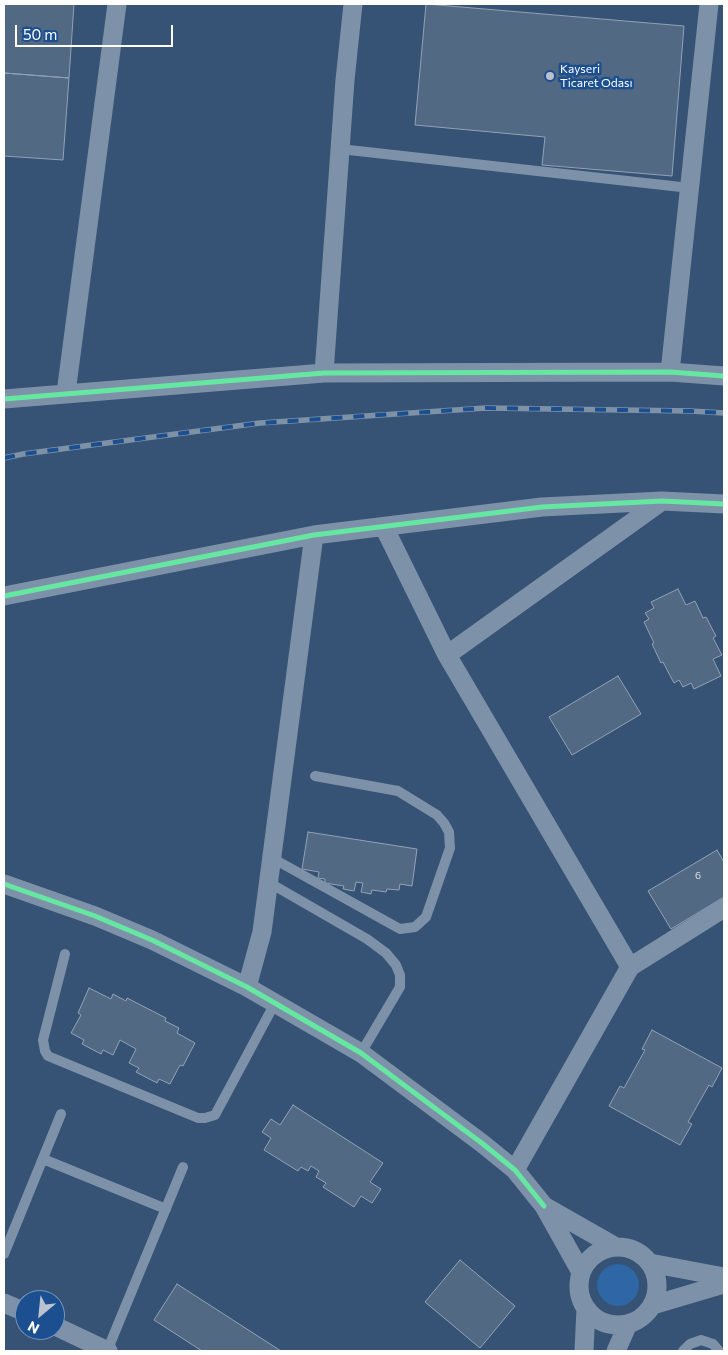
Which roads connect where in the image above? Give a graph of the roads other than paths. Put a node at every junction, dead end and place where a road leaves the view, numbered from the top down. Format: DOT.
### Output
graph roads {
  1 [pos="117,4"];
  2 [pos="353,4"];
  3 [pos="708,4"];
  4 [pos="340,149"];
  5 [pos="690,188"];
  6 [pos="670,372"];
  7 [pos="324,373"];
  8 [pos="724,376"];
  9 [pos="66,393"];
  10 [pos="4,399"];
  11 [pos="662,501"];
  12 [pos="724,504"];
  13 [pos="384,527"];
  14 [pos="314,535"];
  15 [pos="4,596"];
  16 [pos="447,655"];
  17 [pos="315,776"];
  18 [pos="272,858"];
  19 [pos="268,882"];
  20 [pos="4,884"];
  21 [pos="724,908"];
  22 [pos="66,954"];
  23 [pos="630,967"];
  24 [pos="247,987"];
  25 [pos="275,1003"];
  26 [pos="361,1054"];
  27 [pos="61,1114"];
  28 [pos="43,1159"];
  29 [pos="183,1167"];
  30 [pos="515,1170"];
  31 [pos="544,1206"];
  32 [pos="166,1209"];
  33 [pos="616,1247"];
  34 [pos="4,1254"];
  35 [pos="650,1263"];
  36 [pos="581,1272"];
  37 [pos="724,1277"];
  38 [pos="724,1284"];
  39 [pos="652,1306"];
  40 [pos="586,1309"];
  41 [pos="628,1324"];
  42 [pos="65,1331"];
  43 [pos="581,1350"];
  44 [pos="108,1351"];
  45 [pos="616,1351"];
  46 [pos="683,1351"];
  47 [pos="718,1351"];
  1 -- 9 [label="street"];
  2 -- 4 [label="street"];
  3 -- 5 [label="street"];
  4 -- 5 [label="lane"];
  4 -- 7 [label="street"];
  5 -- 6 [label="street"];
  6 -- 7 [label="street"];
  6 -- 8 [label="street"];
  7 -- 9 [label="street"];
  9 -- 10 [label="street"];
  11 -- 12 [label="street"];
  11 -- 13 [label="street"];
  11 -- 16 [label="street"];
  13 -- 14 [label="street"];
  13 -- 16 [label="street"];
  14 -- 15 [label="street"];
  14 -- 18 [label="street"];
  16 -- 23 [label="street"];
  17 -- 18 [label="lane"];
  18 -- 19 [label="street"];
  19 -- 24 [label="street"];
  19 -- 26 [label="lane"];
  20 -- 24 [label="street"];
  21 -- 23 [label="street"];
  22 -- 25 [label="lane"];
  23 -- 30 [label="street"];
  24 -- 25 [label="street"];
  25 -- 26 [label="street"];
  26 -- 30 [label="street"];
  27 -- 28 [label="lane"];
  28 -- 32 [label="lane"];
  28 -- 34 [label="lane"];
  29 -- 32 [label="lane"];
  30 -- 31 [label="street"];
  31 -- 33 [label="street"];
  31 -- 36 [label="street"];
  32 -- 44 [label="lane"];
  33 -- 35 [label="street"];
  33 -- 36 [label="street"];
  35 -- 37 [label="street"];
  35 -- 39 [label="street"];
  36 -- 40 [label="street"];
  38 -- 39 [label="street"];
  39 -- 41 [label="street"];
  40 -- 41 [label="street"];
  40 -- 43 [label="street"];
  41 -- 45 [label="street"];
  42 -- 44 [label="street"];
  46 -- 47 [label="lane"];
}
